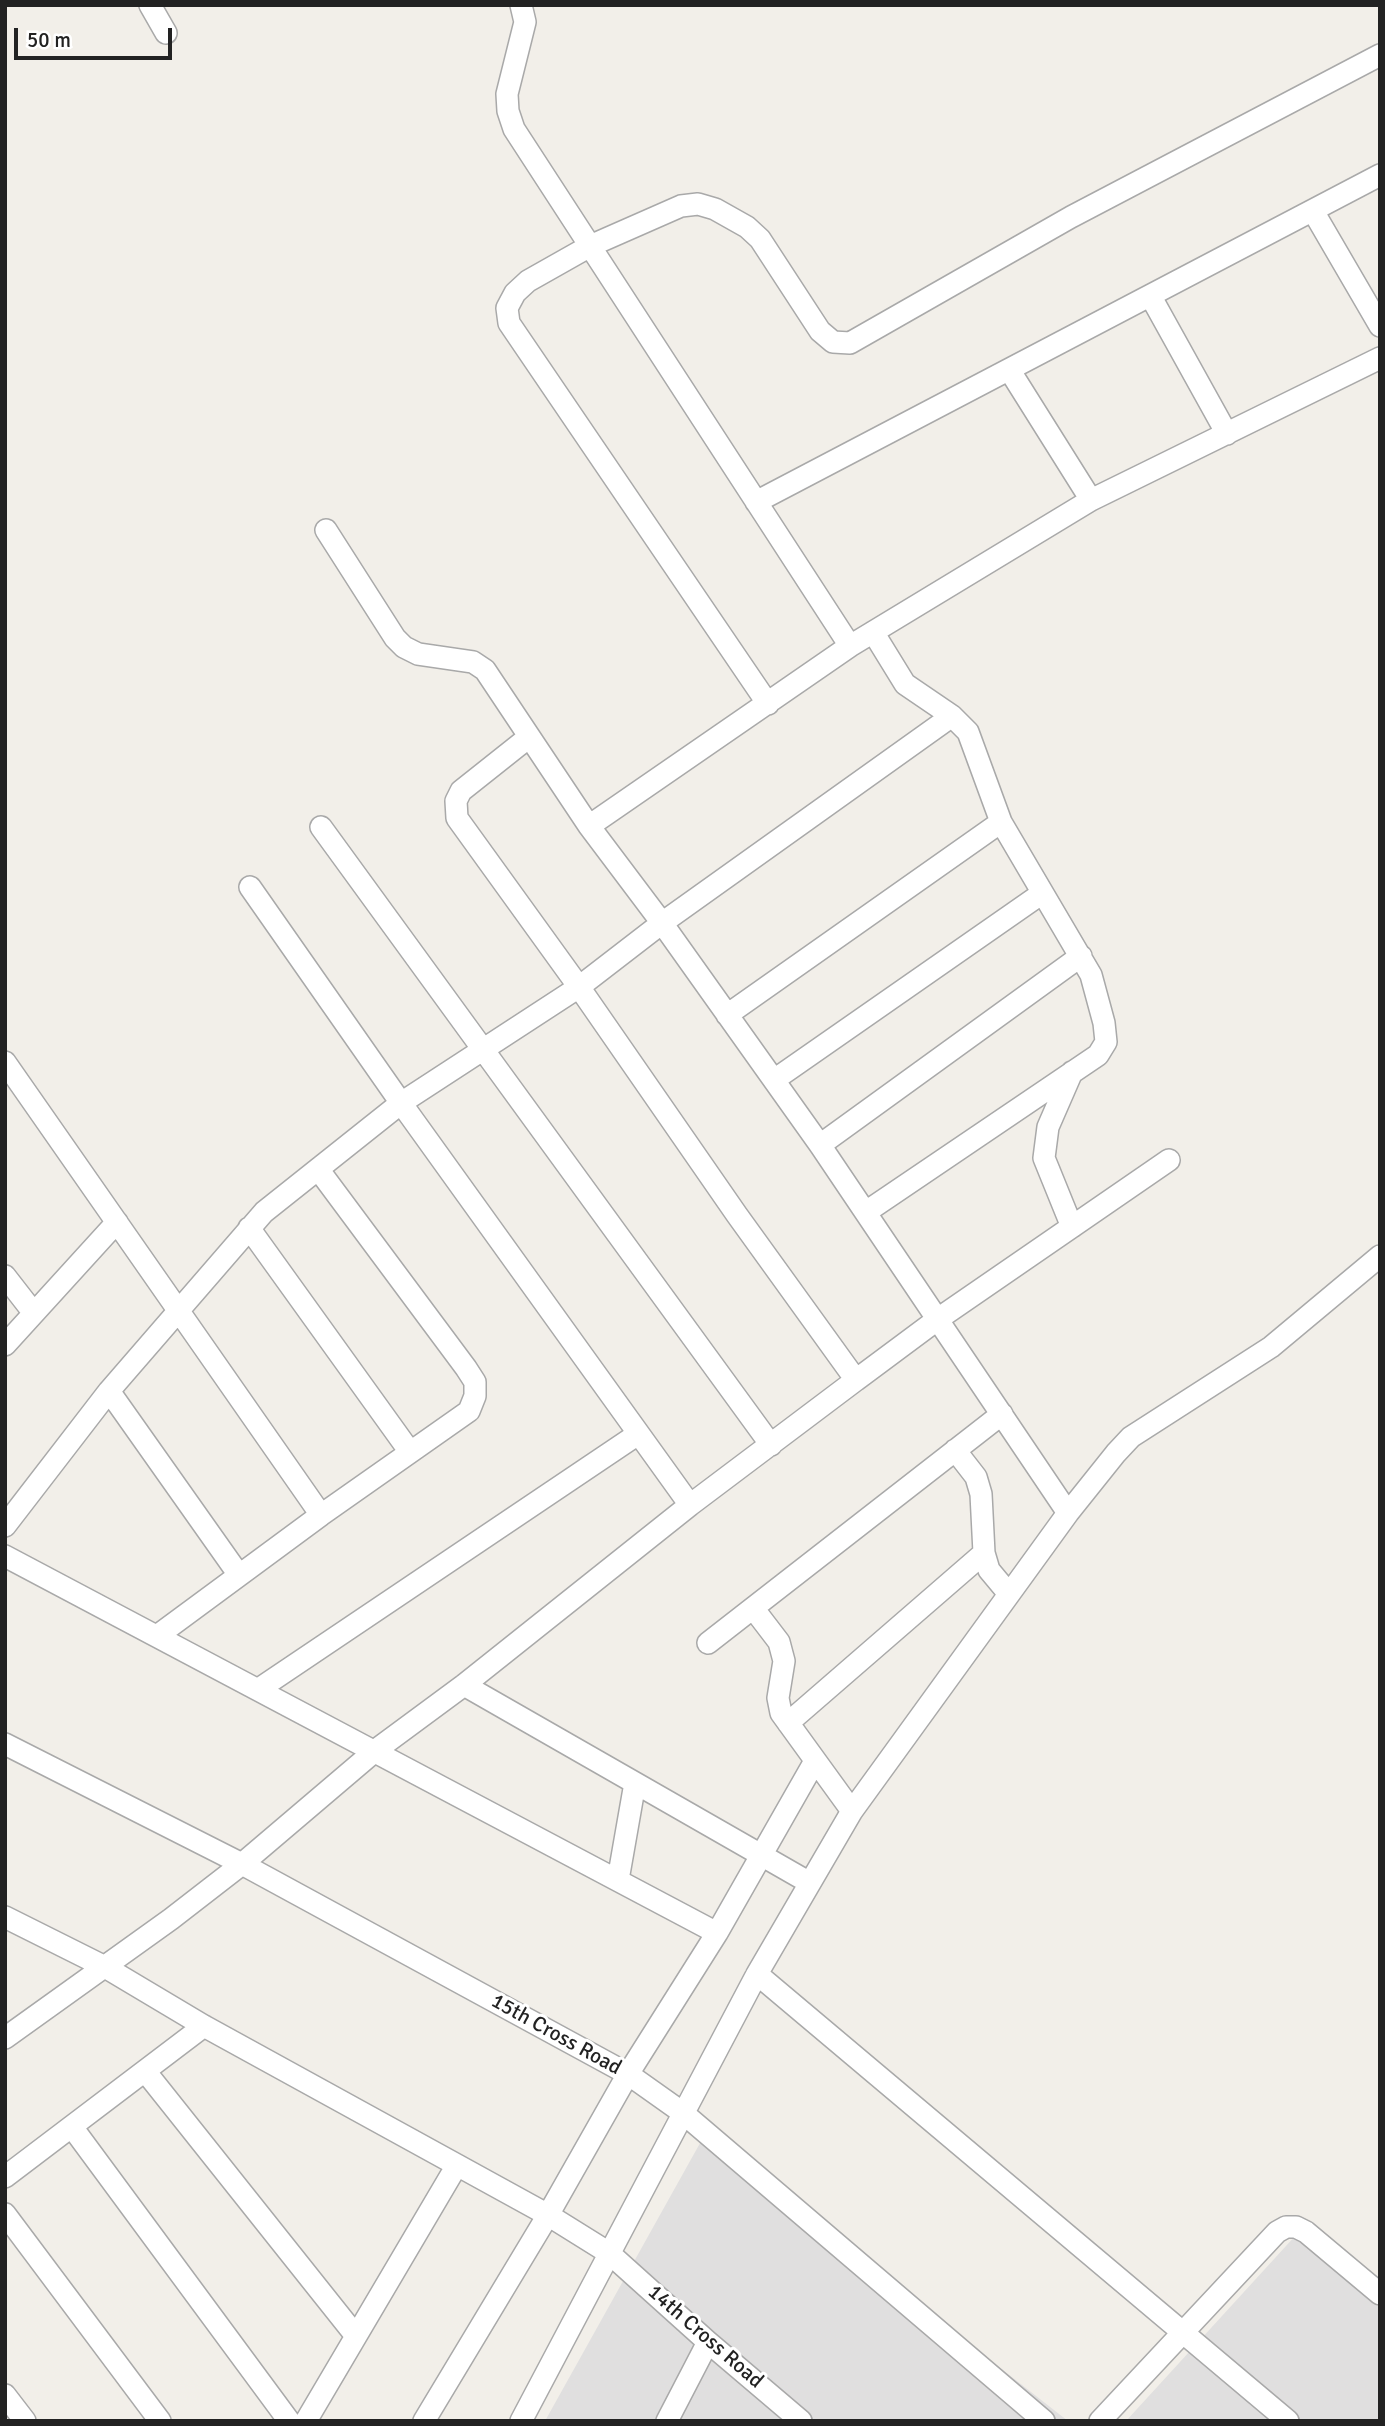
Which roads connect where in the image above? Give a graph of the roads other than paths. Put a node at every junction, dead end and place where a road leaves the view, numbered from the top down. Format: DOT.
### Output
graph roads {
  1 [pos="150,5"];
  2 [pos="521,5"];
  3 [pos="166,33"];
  4 [pos="1380,55"];
  5 [pos="1380,175"];
  6 [pos="1313,211"];
  7 [pos="590,246"];
  8 [pos="1151,296"];
  9 [pos="1380,326"];
  10 [pos="1380,358"];
  11 [pos="1010,371"];
  12 [pos="1227,434"];
  13 [pos="1091,500"];
  14 [pos="756,502"];
  15 [pos="326,530"];
  16 [pos="873,632"];
  17 [pos="850,646"];
  18 [pos="768,704"];
  19 [pos="952,716"];
  20 [pos="529,737"];
  21 [pos="1001,822"];
  22 [pos="589,826"];
  23 [pos="321,827"];
  24 [pos="250,887"];
  25 [pos="1041,894"];
  26 [pos="662,923"];
  27 [pos="1081,956"];
  28 [pos="579,988"];
  29 [pos="727,1015"];
  30 [pos="485,1049"];
  31 [pos="5,1062"];
  32 [pos="1072,1072"];
  33 [pos="774,1080"];
  34 [pos="401,1103"];
  35 [pos="820,1145"];
  36 [pos="1169,1160"];
  37 [pos="318,1169"];
  38 [pos="866,1212"];
  39 [pos="117,1222"];
  40 [pos="1072,1227"];
  41 [pos="249,1228"];
  42 [pos="1380,1256"];
  43 [pos="5,1276"];
  44 [pos="178,1310"];
  45 [pos="33,1312"];
  46 [pos="938,1319"];
  47 [pos="5,1345"];
  48 [pos="856,1380"];
  49 [pos="109,1391"];
  50 [pos="1002,1414"];
  51 [pos="638,1434"];
  52 [pos="771,1445"];
  53 [pos="955,1450"];
  54 [pos="410,1452"];
  55 [pos="690,1505"];
  56 [pos="1068,1513"];
  57 [pos="321,1515"];
  58 [pos="5,1526"];
  59 [pos="984,1553"];
  60 [pos="5,1556"];
  61 [pos="239,1575"];
  62 [pos="1009,1594"];
  63 [pos="753,1608"];
  64 [pos="157,1636"];
  65 [pos="708,1643"];
  66 [pos="464,1685"];
  67 [pos="259,1689"];
  68 [pos="788,1723"];
  69 [pos="5,1744"];
  70 [pos="376,1750"];
  71 [pos="815,1761"];
  72 [pos="635,1783"];
  73 [pos="852,1811"];
  74 [pos="762,1855"];
  75 [pos="242,1864"];
  76 [pos="618,1880"];
  77 [pos="810,1882"];
  78 [pos="5,1917"];
  79 [pos="717,1933"];
  80 [pos="105,1967"];
  81 [pos="757,1974"];
  82 [pos="204,2026"];
  83 [pos="5,2038"];
  84 [pos="145,2071"];
  85 [pos="628,2074"];
  86 [pos="683,2113"];
  87 [pos="72,2127"];
  88 [pos="457,2165"];
  89 [pos="5,2177"];
  90 [pos="5,2214"];
  91 [pos="548,2215"];
  92 [pos="609,2253"];
  93 [pos="1380,2294"];
  94 [pos="1182,2332"];
  95 [pos="356,2336"];
  96 [pos="708,2342"];
  97 [pos="5,2395"];
  98 [pos="25,2421"];
  99 [pos="160,2421"];
  100 [pos="289,2421"];
  101 [pos="306,2421"];
  102 [pos="424,2421"];
  103 [pos="520,2421"];
  104 [pos="667,2421"];
  105 [pos="801,2421"];
  106 [pos="1044,2421"];
  107 [pos="1100,2421"];
  108 [pos="1288,2421"];
  1 -- 3 [label="street"];
  2 -- 7 [label="street"];
  4 -- 7 [label="street"];
  5 -- 6 [label="street"];
  6 -- 8 [label="street"];
  6 -- 9 [label="street"];
  7 -- 14 [label="street"];
  7 -- 18 [label="street"];
  8 -- 11 [label="street"];
  8 -- 12 [label="street"];
  10 -- 12 [label="street"];
  11 -- 13 [label="street"];
  11 -- 14 [label="street"];
  12 -- 13 [label="street"];
  13 -- 16 [label="street"];
  14 -- 17 [label="street"];
  15 -- 20 [label="street"];
  16 -- 17 [label="street"];
  16 -- 19 [label="street"];
  17 -- 18 [label="street"];
  18 -- 22 [label="street"];
  19 -- 21 [label="street"];
  19 -- 26 [label="street"];
  20 -- 22 [label="street"];
  20 -- 28 [label="street"];
  21 -- 25 [label="street"];
  21 -- 29 [label="street"];
  22 -- 26 [label="street"];
  23 -- 30 [label="street"];
  24 -- 34 [label="street"];
  25 -- 27 [label="street"];
  25 -- 33 [label="street"];
  26 -- 28 [label="street"];
  26 -- 29 [label="street"];
  27 -- 32 [label="street"];
  27 -- 35 [label="street"];
  28 -- 30 [label="street"];
  28 -- 48 [label="street"];
  29 -- 33 [label="street"];
  30 -- 34 [label="street"];
  30 -- 52 [label="street"];
  31 -- 39 [label="street"];
  32 -- 38 [label="street"];
  32 -- 40 [label="street"];
  33 -- 35 [label="street"];
  34 -- 37 [label="street"];
  34 -- 51 [label="street"];
  35 -- 38 [label="street"];
  36 -- 40 [label="street"];
  37 -- 41 [label="street"];
  37 -- 54 [label="street"];
  38 -- 46 [label="street"];
  39 -- 44 [label="street"];
  39 -- 45 [label="street"];
  40 -- 46 [label="street"];
  41 -- 44 [label="street"];
  41 -- 54 [label="street"];
  42 -- 56 [label="street"];
  43 -- 45 [label="street"];
  44 -- 49 [label="street"];
  44 -- 57 [label="street"];
  45 -- 47 [label="street"];
  46 -- 48 [label="street"];
  46 -- 50 [label="street"];
  48 -- 52 [label="street"];
  49 -- 58 [label="street"];
  49 -- 61 [label="street"];
  50 -- 53 [label="street"];
  50 -- 56 [label="street"];
  51 -- 55 [label="street"];
  51 -- 67 [label="street"];
  52 -- 55 [label="street"];
  53 -- 59 [label="street"];
  53 -- 63 [label="street"];
  54 -- 57 [label="street"];
  55 -- 66 [label="street"];
  56 -- 62 [label="street"];
  57 -- 61 [label="street"];
  59 -- 62 [label="street"];
  59 -- 68 [label="street"];
  60 -- 64 [label="street"];
  61 -- 64 [label="street"];
  62 -- 73 [label="street"];
  63 -- 65 [label="street"];
  63 -- 68 [label="street"];
  64 -- 67 [label="street"];
  66 -- 70 [label="street"];
  66 -- 72 [label="street"];
  67 -- 70 [label="street"];
  68 -- 71 [label="street"];
  69 -- 75 [label="street, 15th Cross Road"];
  70 -- 75 [label="street"];
  70 -- 76 [label="street"];
  71 -- 73 [label="street"];
  71 -- 74 [label="street"];
  72 -- 74 [label="street"];
  72 -- 76 [label="street"];
  73 -- 77 [label="street"];
  74 -- 77 [label="street"];
  74 -- 79 [label="street"];
  75 -- 80 [label="street"];
  75 -- 85 [label="street, 15th Cross Road"];
  76 -- 79 [label="street"];
  77 -- 81 [label="street"];
  78 -- 80 [label="street, 14th Cross Road"];
  79 -- 85 [label="street"];
  80 -- 82 [label="street, 14th Cross Road"];
  80 -- 83 [label="street"];
  81 -- 86 [label="street"];
  81 -- 94 [label="street"];
  82 -- 84 [label="street"];
  82 -- 88 [label="street, 14th Cross Road"];
  84 -- 87 [label="street"];
  84 -- 95 [label="street"];
  85 -- 86 [label="street, 15th Cross Road"];
  85 -- 91 [label="street"];
  86 -- 92 [label="street"];
  86 -- 106 [label="street, 15th Cross Road"];
  87 -- 89 [label="street"];
  87 -- 100 [label="street"];
  88 -- 91 [label="street, 14th Cross Road"];
  88 -- 95 [label="street"];
  90 -- 99 [label="street"];
  91 -- 92 [label="street, 14th Cross Road"];
  91 -- 102 [label="street"];
  92 -- 96 [label="street, 14th Cross Road"];
  92 -- 103 [label="street"];
  93 -- 94 [label="street"];
  94 -- 107 [label="street"];
  94 -- 108 [label="street"];
  95 -- 101 [label="street"];
  96 -- 104 [label="street"];
  96 -- 105 [label="street, 14th Cross Road"];
  97 -- 98 [label="street"];
}
